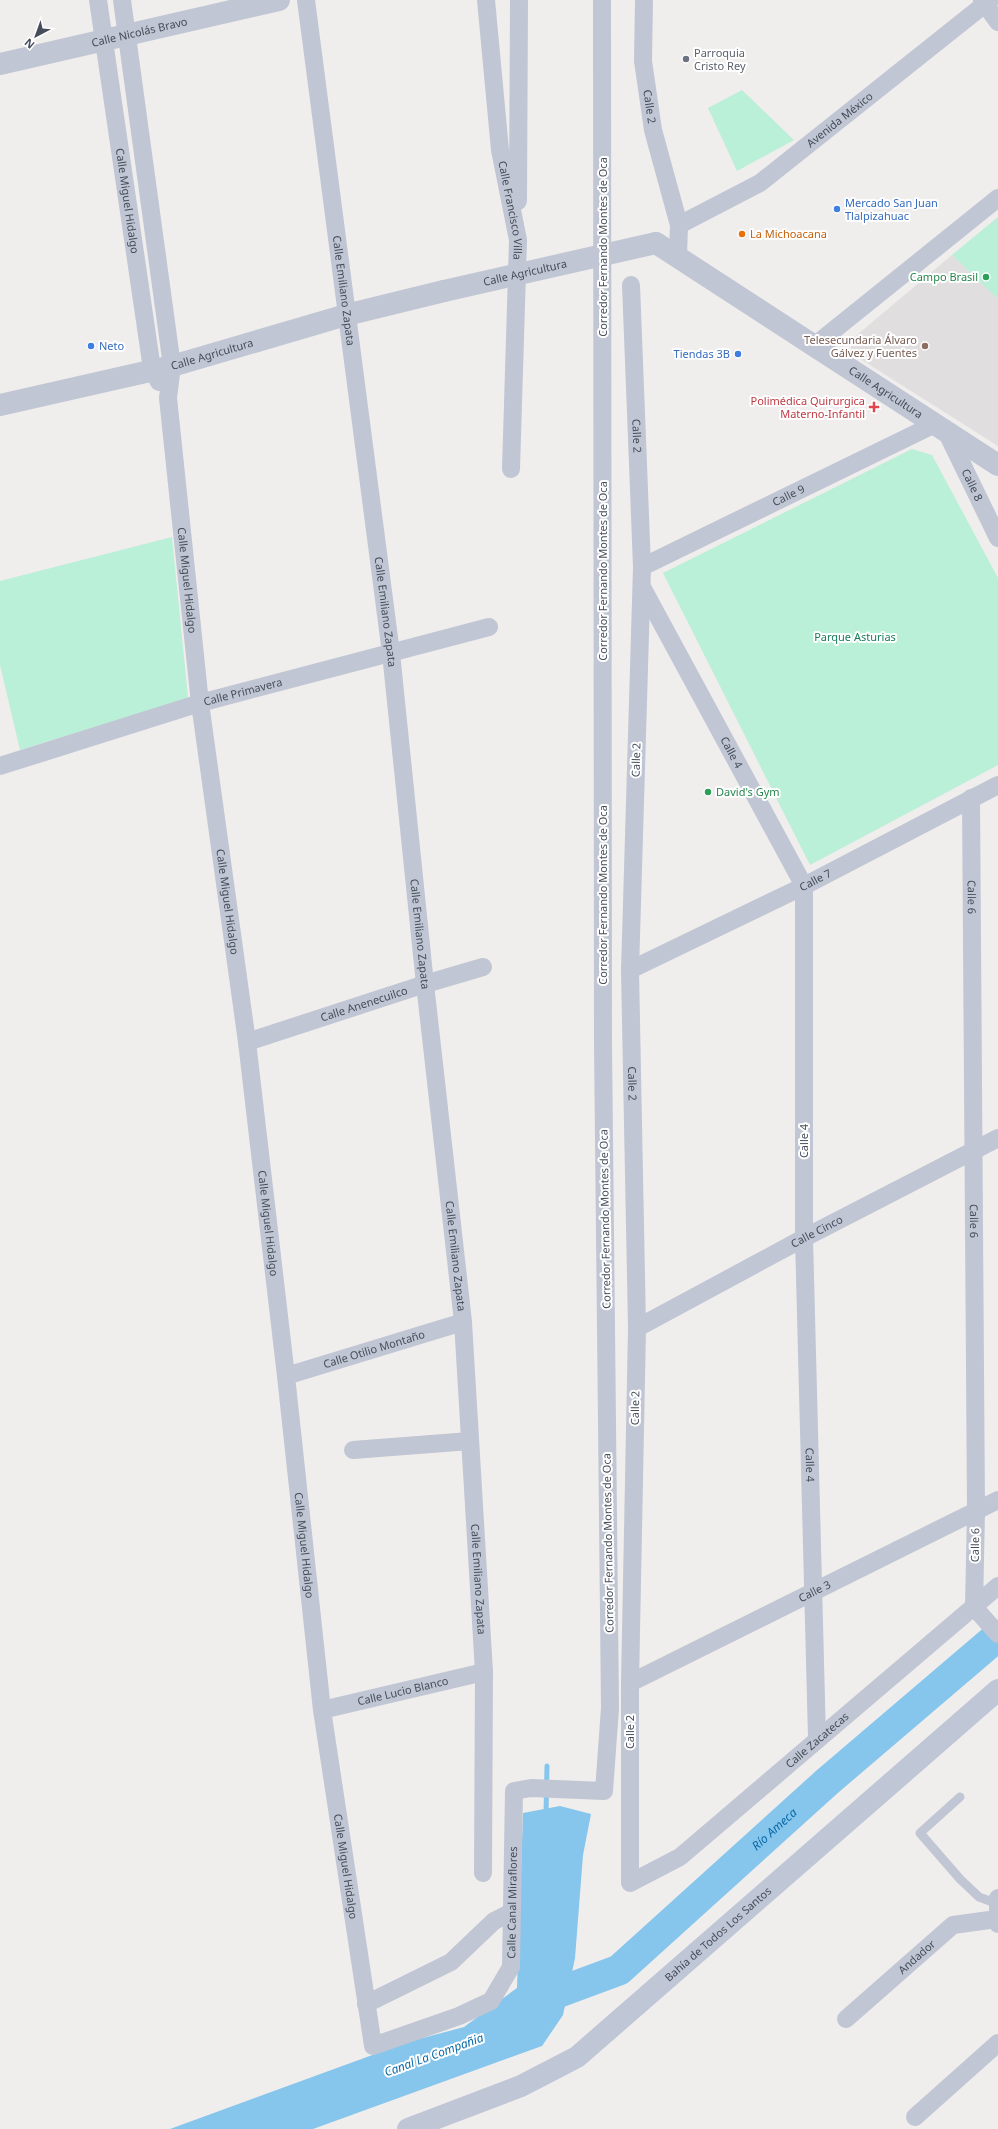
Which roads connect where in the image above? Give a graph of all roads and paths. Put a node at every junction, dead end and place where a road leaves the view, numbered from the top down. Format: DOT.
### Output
graph roads {
  1 [pos="98,0"];
  2 [pos="122,0"];
  3 [pos="279,0"];
  4 [pos="306,0"];
  5 [pos="486,0"];
  6 [pos="519,0"];
  7 [pos="602,0"];
  8 [pos="644,0"];
  9 [pos="986,1"];
  10 [pos="998,22"];
  11 [pos="127,35"];
  12 [pos="103,40"];
  13 [pos="0,64"];
  14 [pos="998,198"];
  15 [pos="680,225"];
  16 [pos="518,240"];
  17 [pos="678,257"];
  18 [pos="631,285"];
  19 [pos="346,315"];
  20 [pos="814,346"];
  21 [pos="162,367"];
  22 [pos="0,405"];
  23 [pos="941,428"];
  24 [pos="998,466"];
  25 [pos="511,470"];
  26 [pos="998,538"];
  27 [pos="642,567"];
  28 [pos="641,586"];
  29 [pos="489,627"];
  30 [pos="391,653"];
  31 [pos="200,703"];
  32 [pos="0,766"];
  33 [pos="998,785"];
  34 [pos="971,798"];
  35 [pos="804,886"];
  36 [pos="483,967"];
  37 [pos="630,970"];
  38 [pos="425,984"];
  39 [pos="247,1042"];
  40 [pos="998,1138"];
  41 [pos="974,1151"];
  42 [pos="804,1238"];
  43 [pos="462,1322"];
  44 [pos="637,1328"];
  45 [pos="286,1376"];
  46 [pos="470,1441"];
  47 [pos="354,1450"];
  48 [pos="998,1500"];
  49 [pos="976,1511"];
  50 [pos="998,1586"];
  51 [pos="813,1592"];
  52 [pos="974,1607"];
  53 [pos="993,1629"];
  54 [pos="484,1672"];
  55 [pos="630,1683"];
  56 [pos="998,1690"];
  57 [pos="322,1710"];
  58 [pos="630,1713"];
  59 [pos="608,1735"];
  60 [pos="817,1738"];
  61 [pos="523,1790"];
  62 [pos="960,1797"];
  63 [pos="482,1873"];
  64 [pos="630,1883"];
  65 [pos="998,1898"];
  66 [pos="512,1912"];
  67 [pos="998,1916"];
  68 [pos="366,2004"];
  69 [pos="846,2019"];
  70 [pos="998,2043"];
  71 [pos="373,2046"];
  72 [pos="915,2117"];
  73 [pos="408,2129"];
  1 -- 12 [label="street, Calle Miguel Hidalgo"];
  2 -- 11 [label="street, Calle Miguel Hidalgo"];
  3 -- 11 [label="street, Calle Nicolás Bravo"];
  4 -- 19 [label="street, Calle Emiliano Zapata"];
  5 -- 16 [label="street, Calle Francisco Villa"];
  6 -- 16 [label="street"];
  7 -- 59 [label="street, Corredor Fernando Montes de Oca"];
  8 -- 15 [label="street, Calle 2"];
  9 -- 10 [label="street"];
  9 -- 15 [label="street, Avenida México"];
  11 -- 12 [label="street, Calle Nicolás Bravo"];
  11 -- 21 [label="street, Calle Miguel Hidalgo"];
  12 -- 13 [label="street, Calle Nicolás Bravo"];
  12 -- 21 [label="street, Calle Miguel Hidalgo"];
  14 -- 20 [label="street"];
  15 -- 17 [label="street, Calle 2"];
  16 -- 25 [label="street, Calle Francisco Villa"];
  17 -- 19 [label="street, Calle Agricultura, bridge"];
  17 -- 20 [label="street, Calle Agricultura"];
  18 -- 27 [label="street, Calle 2"];
  19 -- 21 [label="street, Calle Agricultura"];
  19 -- 30 [label="street, Calle Emiliano Zapata"];
  20 -- 23 [label="street, Calle Agricultura"];
  21 -- 22 [label="street, Calle Agricultura"];
  21 -- 31 [label="street, Calle Miguel Hidalgo"];
  23 -- 24 [label="street, Calle Agricultura"];
  23 -- 26 [label="street, Calle 8"];
  23 -- 27 [label="street, Calle 9"];
  27 -- 28 [label="street, Calle 2"];
  28 -- 35 [label="street, Calle 4"];
  28 -- 37 [label="street, Calle 2"];
  29 -- 30 [label="street, Calle Primavera"];
  30 -- 31 [label="street, Calle Primavera"];
  30 -- 38 [label="street, Calle Emiliano Zapata"];
  31 -- 32 [label="street, Calle Primavera"];
  31 -- 39 [label="street, Calle Miguel Hidalgo"];
  33 -- 34 [label="street, Calle 7"];
  34 -- 35 [label="street, Calle 7"];
  34 -- 41 [label="street, Calle 6"];
  35 -- 37 [label="street, Calle 7"];
  35 -- 42 [label="street, Calle 4"];
  36 -- 38 [label="street, Calle Anenecuilco"];
  37 -- 44 [label="street, Calle 2"];
  38 -- 39 [label="street, Calle Anenecuilco"];
  38 -- 43 [label="street, Calle Emiliano Zapata"];
  39 -- 45 [label="street, Calle Miguel Hidalgo"];
  40 -- 41 [label="street, Calle Cinco"];
  41 -- 42 [label="street, Calle Cinco"];
  41 -- 49 [label="street, Calle 6"];
  42 -- 44 [label="street, Calle Cinco"];
  42 -- 51 [label="street, Calle 4"];
  43 -- 45 [label="street, Calle Otilio Montaño"];
  43 -- 46 [label="street, Calle Emiliano Zapata"];
  44 -- 55 [label="street, Calle 2"];
  45 -- 57 [label="street, Calle Miguel Hidalgo"];
  46 -- 47 [label="street"];
  46 -- 54 [label="street, Calle Emiliano Zapata"];
  48 -- 49 [label="street, Calle 3"];
  49 -- 51 [label="street, Calle 3"];
  49 -- 52 [label="street, Calle 6"];
  50 -- 52 [label="street, Calle Zacatecas"];
  51 -- 55 [label="street, Calle 3"];
  51 -- 60 [label="street, Calle 4"];
  52 -- 53 [label="street"];
  52 -- 60 [label="street, Calle Zacatecas"];
  54 -- 57 [label="street, Calle Lucio Blanco"];
  54 -- 63 [label="street, Calle Emiliano Zapata"];
  55 -- 58 [label="street, Calle 2"];
  56 -- 73 [label="main road, Bahía de Todos Los Santos"];
  57 -- 68 [label="street, Calle Miguel Hidalgo"];
  58 -- 59 [label="street"];
  58 -- 64 [label="street, Calle 2"];
  59 -- 61 [label="street, Corredor Fernando Montes de Oca"];
  60 -- 64 [label="street, Calle Zacatecas"];
  61 -- 66 [label="street, Calle Canal Miraflores"];
  62 -- 67 [label="lane"];
  65 -- 67 [label="street"];
  66 -- 68 [label="street"];
  66 -- 71 [label="street, Calle Canal Miraflores"];
  67 -- 69 [label="street, Andador"];
  68 -- 71 [label="street, Calle Miguel Hidalgo"];
  70 -- 72 [label="street"];
}
